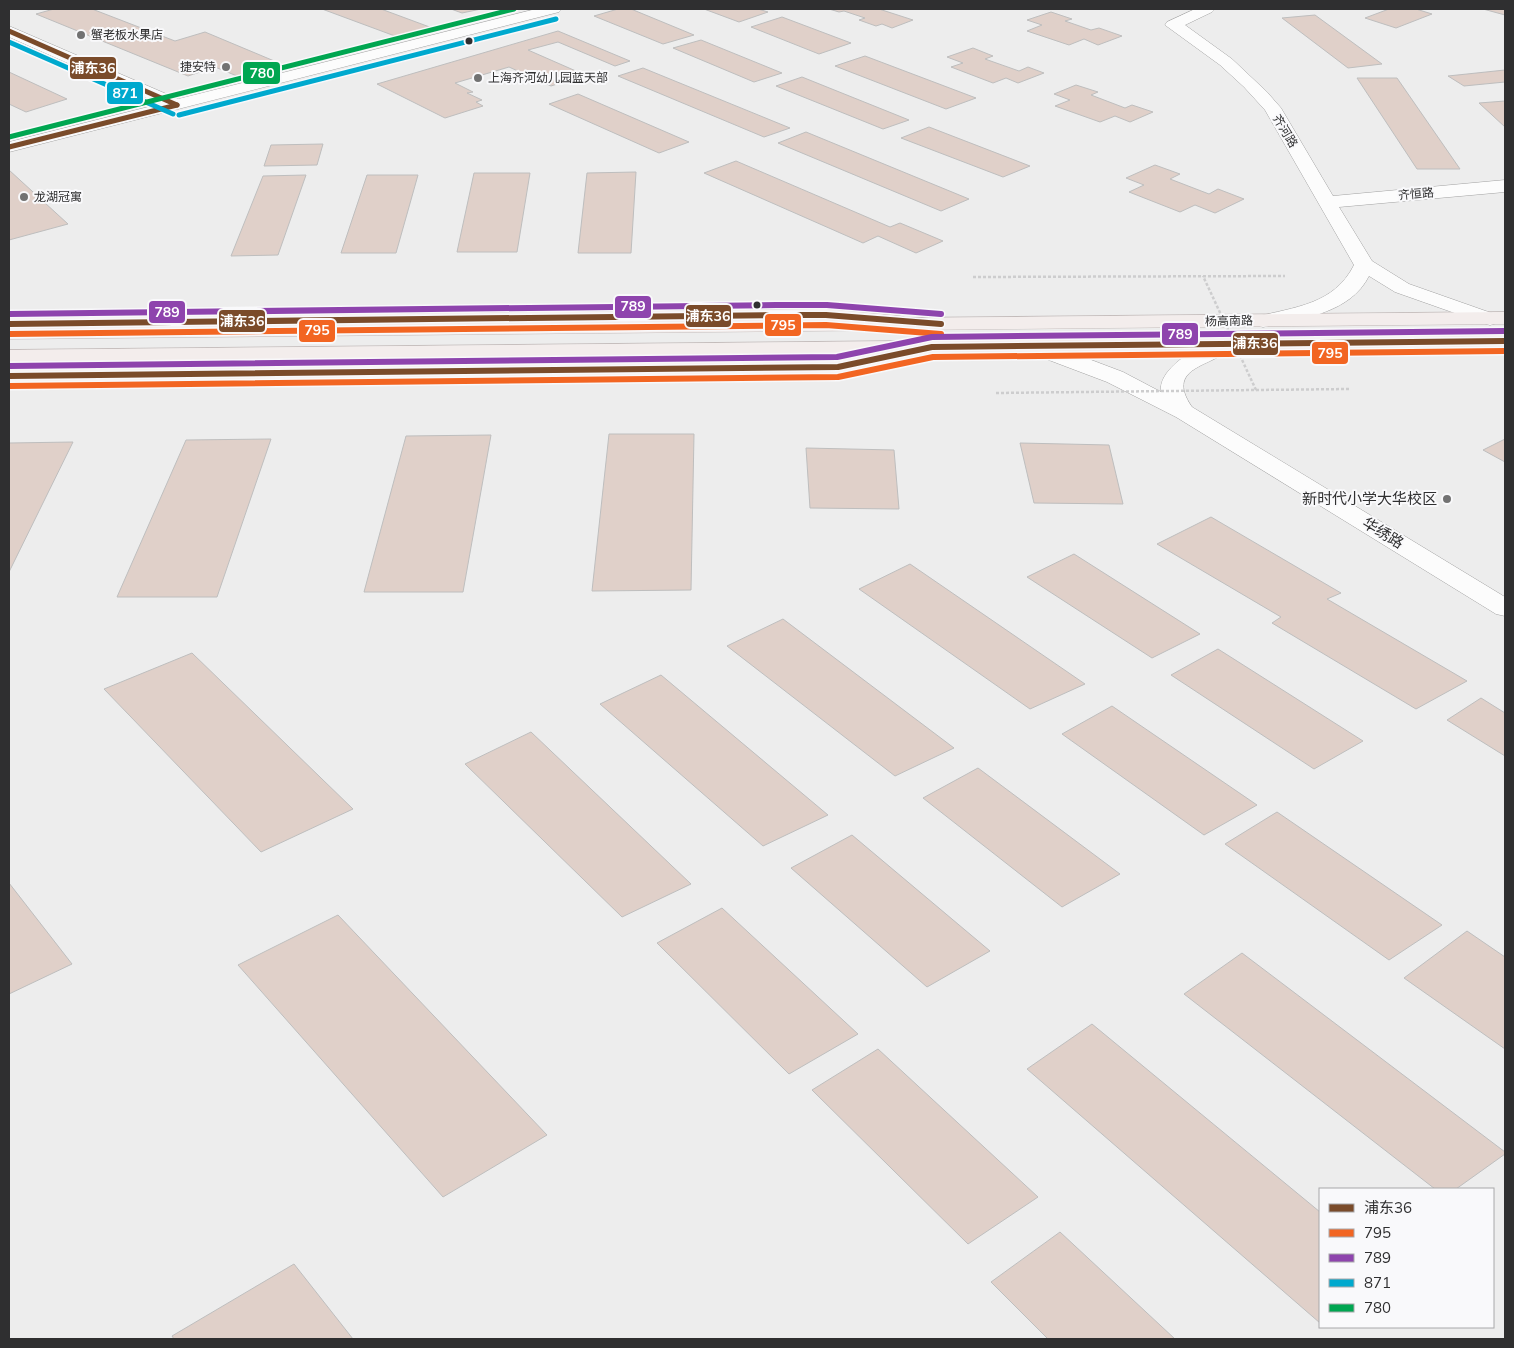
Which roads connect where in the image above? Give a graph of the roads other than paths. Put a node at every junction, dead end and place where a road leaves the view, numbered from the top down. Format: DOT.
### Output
graph roads {
  1 [pos="554,9"];
  2 [pos="1207,9"];
  3 [pos="9,31"];
  4 [pos="177,105"];
  5 [pos="9,147"];
  6 [pos="1505,186"];
  7 [pos="1327,202"];
  8 [pos="1364,265"];
  9 [pos="1498,319"];
  10 [pos="1263,321"];
  11 [pos="9,324"];
  12 [pos="924,324"];
  13 [pos="9,333"];
  14 [pos="1505,341"];
  15 [pos="1224,344"];
  16 [pos="1033,346"];
  17 [pos="932,348"];
  18 [pos="9,357"];
  19 [pos="9,376"];
  20 [pos="1184,412"];
  21 [pos="1505,608"];
  1 -- 4 [label="street"];
  2 -- 7 [label="street, 齐河路"];
  3 -- 4 [label="street"];
  4 -- 5 [label="street"];
  6 -- 7 [label="street, 齐恒路"];
  7 -- 8 [label="street, 齐河路"];
  8 -- 9 [label="street, 齐河路"];
  8 -- 10 [label="street"];
  9 -- 10 [label="highway, 杨高南路"];
  10 -- 12 [label="highway, 杨高南路"];
  11 -- 12 [label="main road, 杨高南路"];
  12 -- 13 [label="highway, 杨高南路"];
  14 -- 15 [label="highway, 杨高南路"];
  15 -- 16 [label="highway, 杨高南路"];
  15 -- 20 [label="street, 华绣路"];
  16 -- 17 [label="highway, 杨高南路"];
  16 -- 20 [label="street, 华绣路"];
  17 -- 18 [label="highway, 杨高南路"];
  17 -- 19 [label="main road, 杨高南路"];
  20 -- 21 [label="street, 华绣路"];
}
